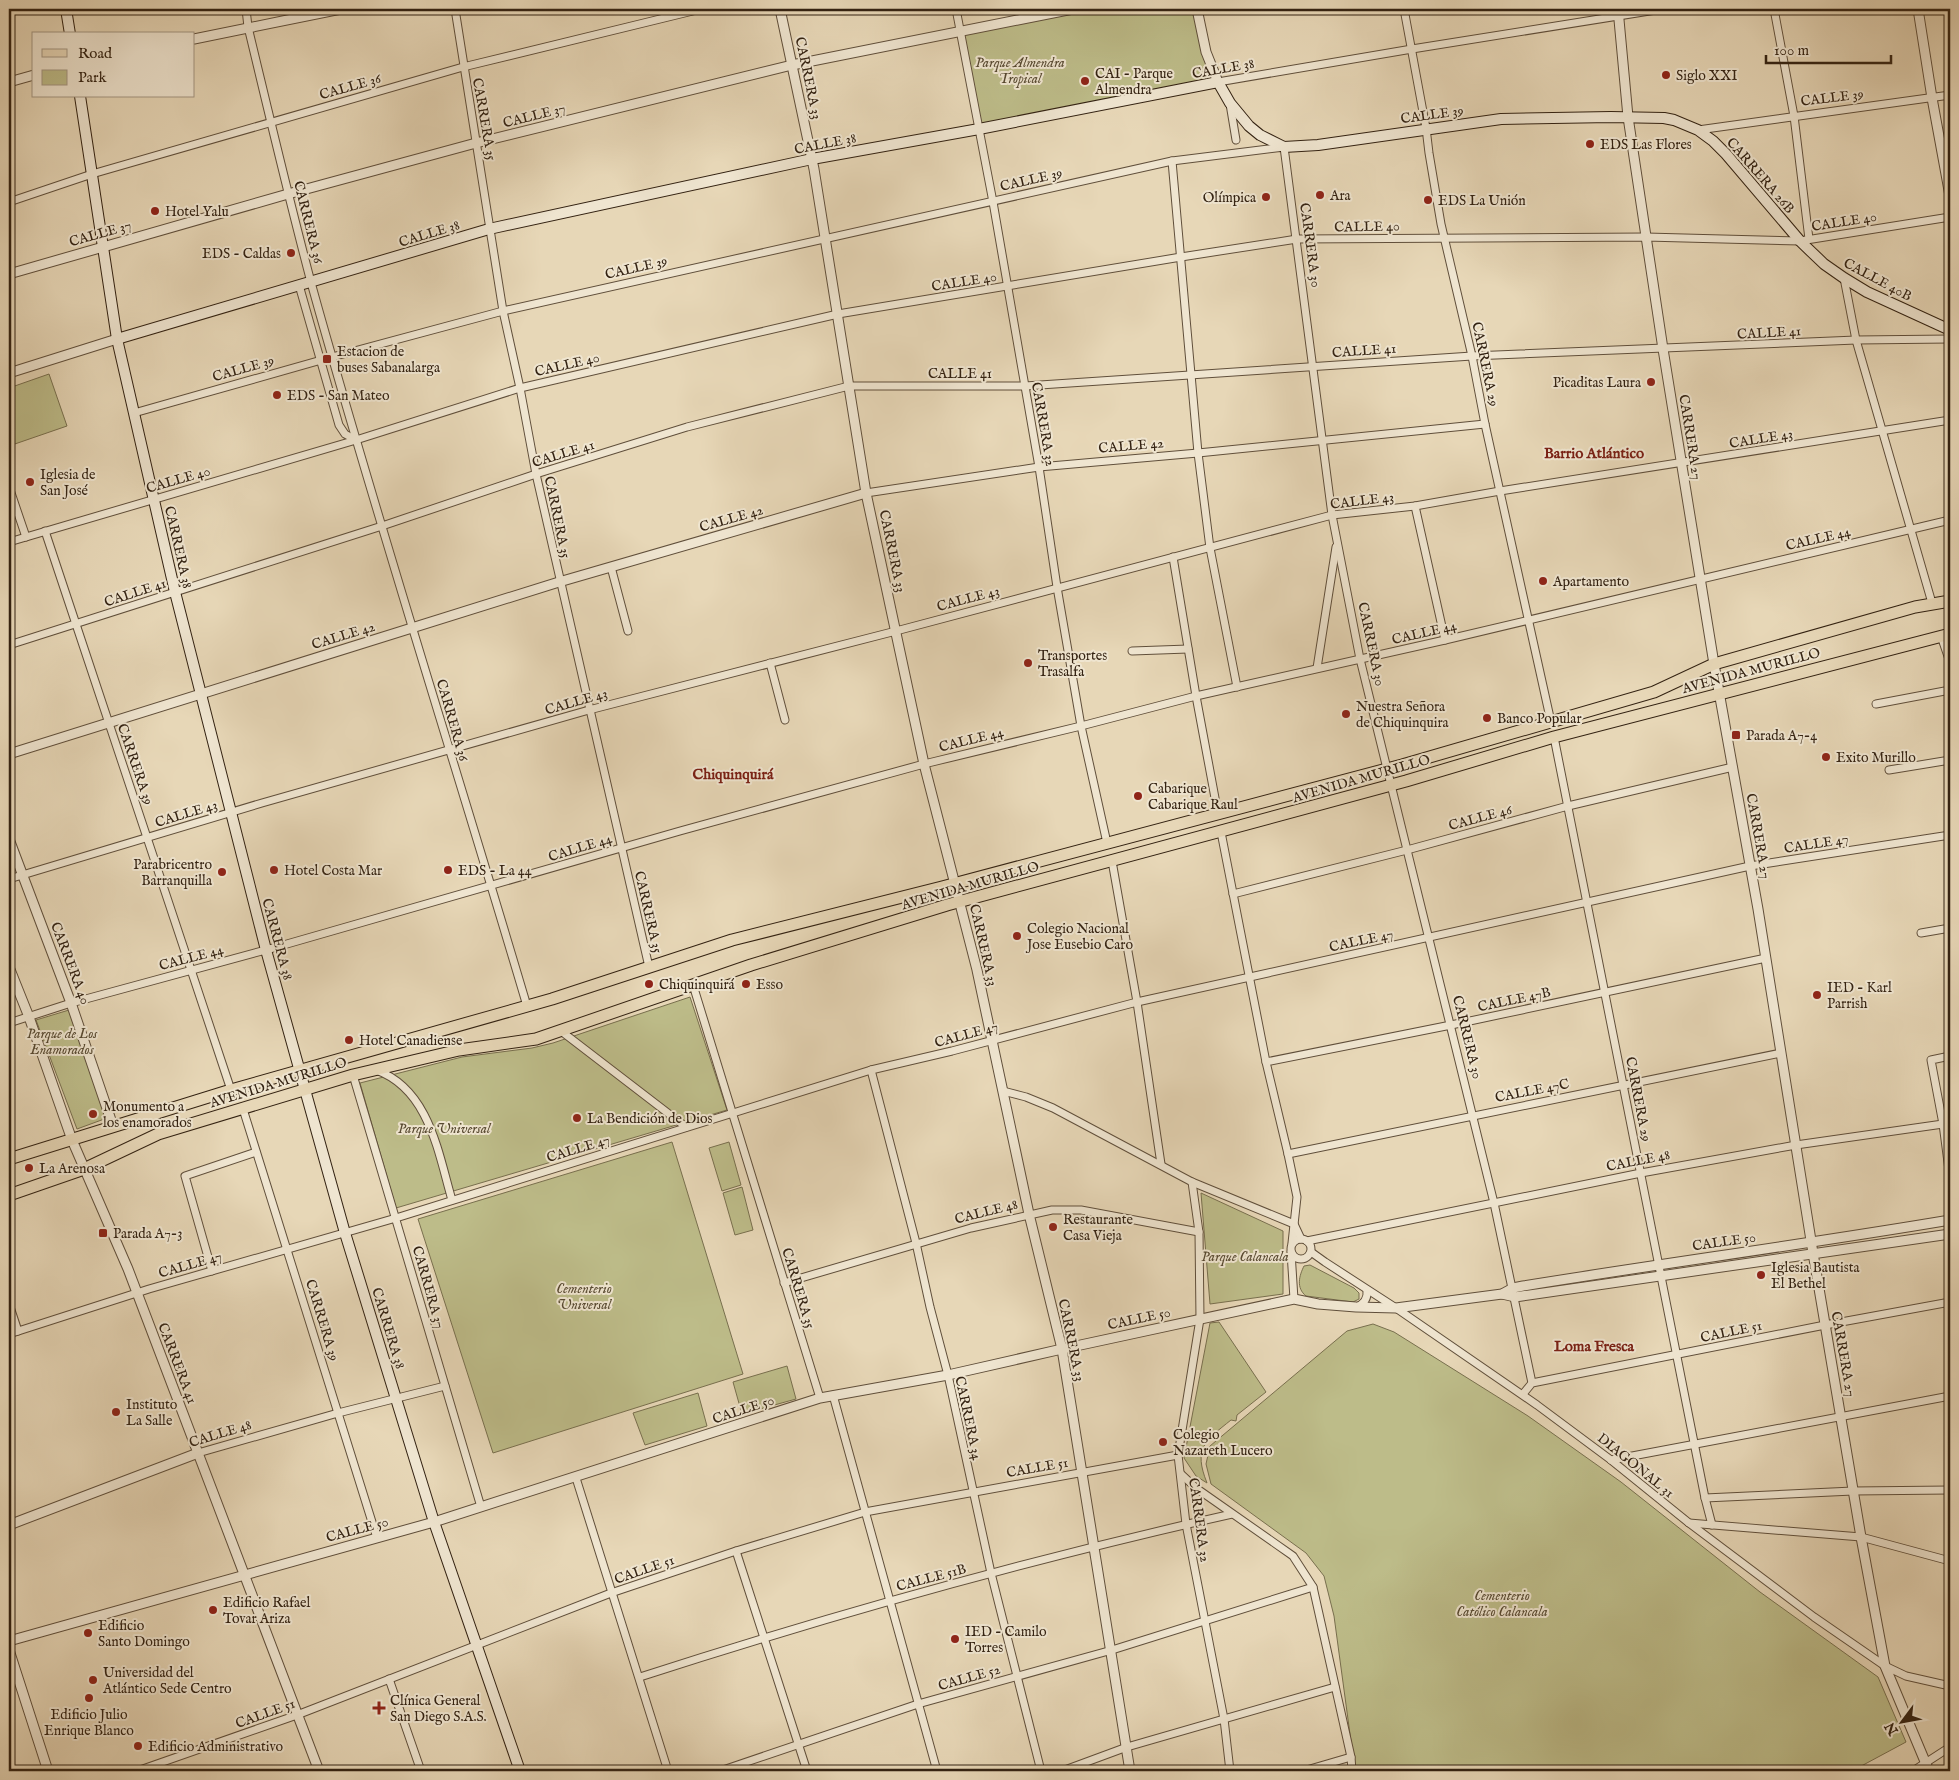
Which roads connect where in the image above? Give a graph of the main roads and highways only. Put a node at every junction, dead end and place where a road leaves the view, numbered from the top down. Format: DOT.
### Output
graph roads {
  1 [pos="66,9"];
  2 [pos="70,32"];
  3 [pos="80,98"];
  4 [pos="1698,130"];
  5 [pos="1284,147"];
  6 [pos="1805,240"];
  7 [pos="1950,330"];
  8 [pos="117,339"];
  9 [pos="1950,601"];
  10 [pos="1946,635"];
  11 [pos="300,1072"];
  12 [pos="305,1090"];
  13 [pos="9,1159"];
  14 [pos="9,1195"];
  15 [pos="520,1771"];
  1 -- 2 [label="main road"];
  3 -- 8 [label="main road, CARRERA 38"];
  4 -- 5 [label="main road, CALLE 39"];
  4 -- 6 [label="main road, CARRERA 26B"];
  5 -- 8 [label="main road, CALLE 38"];
  6 -- 7 [label="main road, CALLE 40B"];
  8 -- 11 [label="main road, CARRERA 38"];
  9 -- 11 [label="main road, AVENIDA MURILLO"];
  10 -- 12 [label="main road, AVENIDA MURILLO"];
  11 -- 12 [label="main road, CARRERA 38"];
  11 -- 13 [label="main road, AVENIDA MURILLO"];
  12 -- 14 [label="main road, AVENIDA MURILLO"];
  12 -- 15 [label="main road, CARRERA 38"];
}
